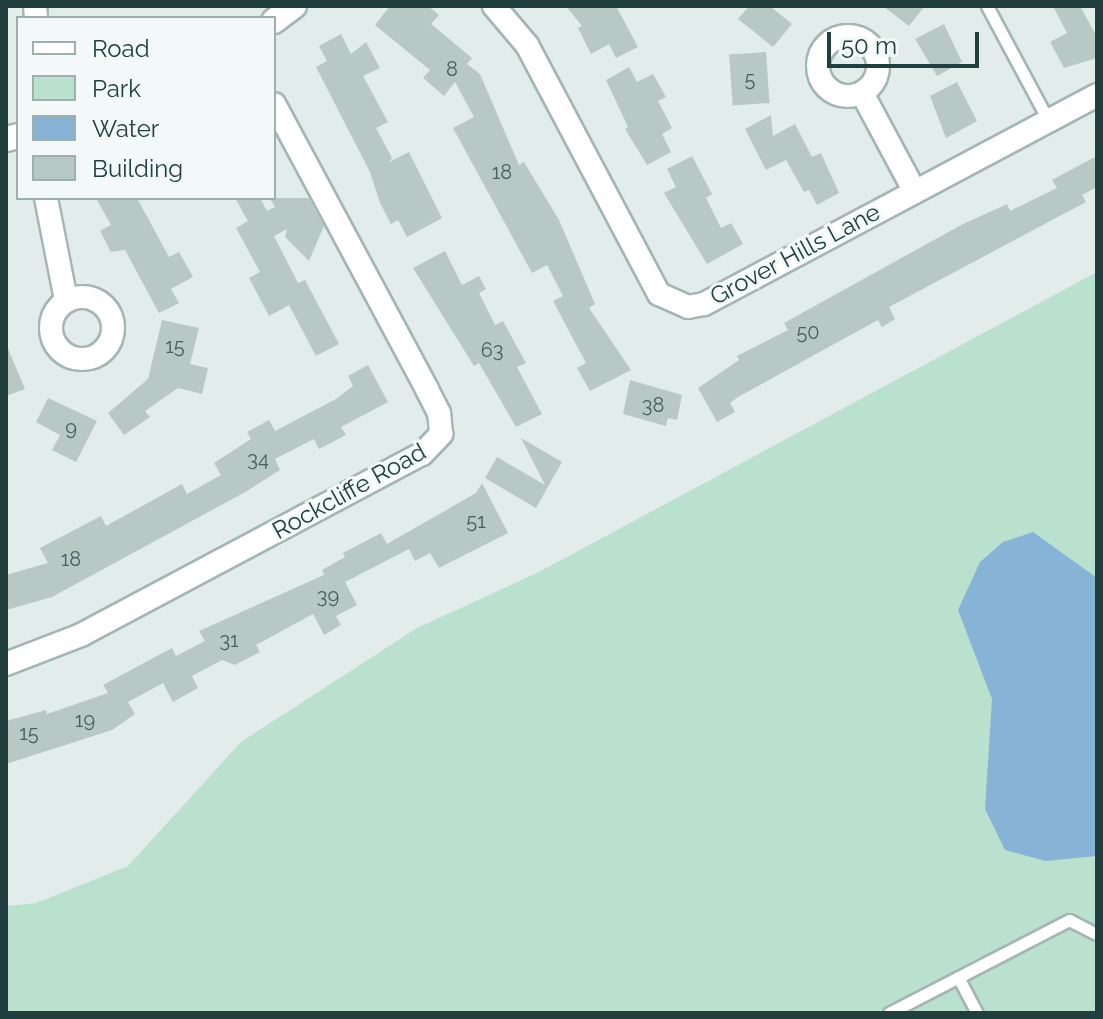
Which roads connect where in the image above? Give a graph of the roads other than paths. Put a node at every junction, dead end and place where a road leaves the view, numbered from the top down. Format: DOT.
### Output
graph roads {
  1 [pos="294,6"];
  2 [pos="494,6"];
  3 [pos="987,6"];
  4 [pos="276,20"];
  5 [pos="862,93"];
  6 [pos="1097,95"];
  7 [pos="276,108"];
  8 [pos="1048,120"];
  9 [pos="914,190"];
  10 [pos="46,200"];
  11 [pos="66,300"];
  12 [pos="6,664"];
  13 [pos="1097,934"];
  14 [pos="958,977"];
  15 [pos="889,1013"];
  16 [pos="977,1013"];
  1 -- 4 [label="street"];
  2 -- 9 [label="street, Grover Hills Lane"];
  3 -- 8 [label="lane"];
  5 -- 9 [label="street"];
  6 -- 8 [label="street, Grover Hills Lane"];
  7 -- 12 [label="street, Rockcliffe Road"];
  8 -- 9 [label="street, Grover Hills Lane"];
  10 -- 11 [label="street"];
  13 -- 14 [label="lane"];
  14 -- 15 [label="lane"];
  14 -- 16 [label="lane"];
}
